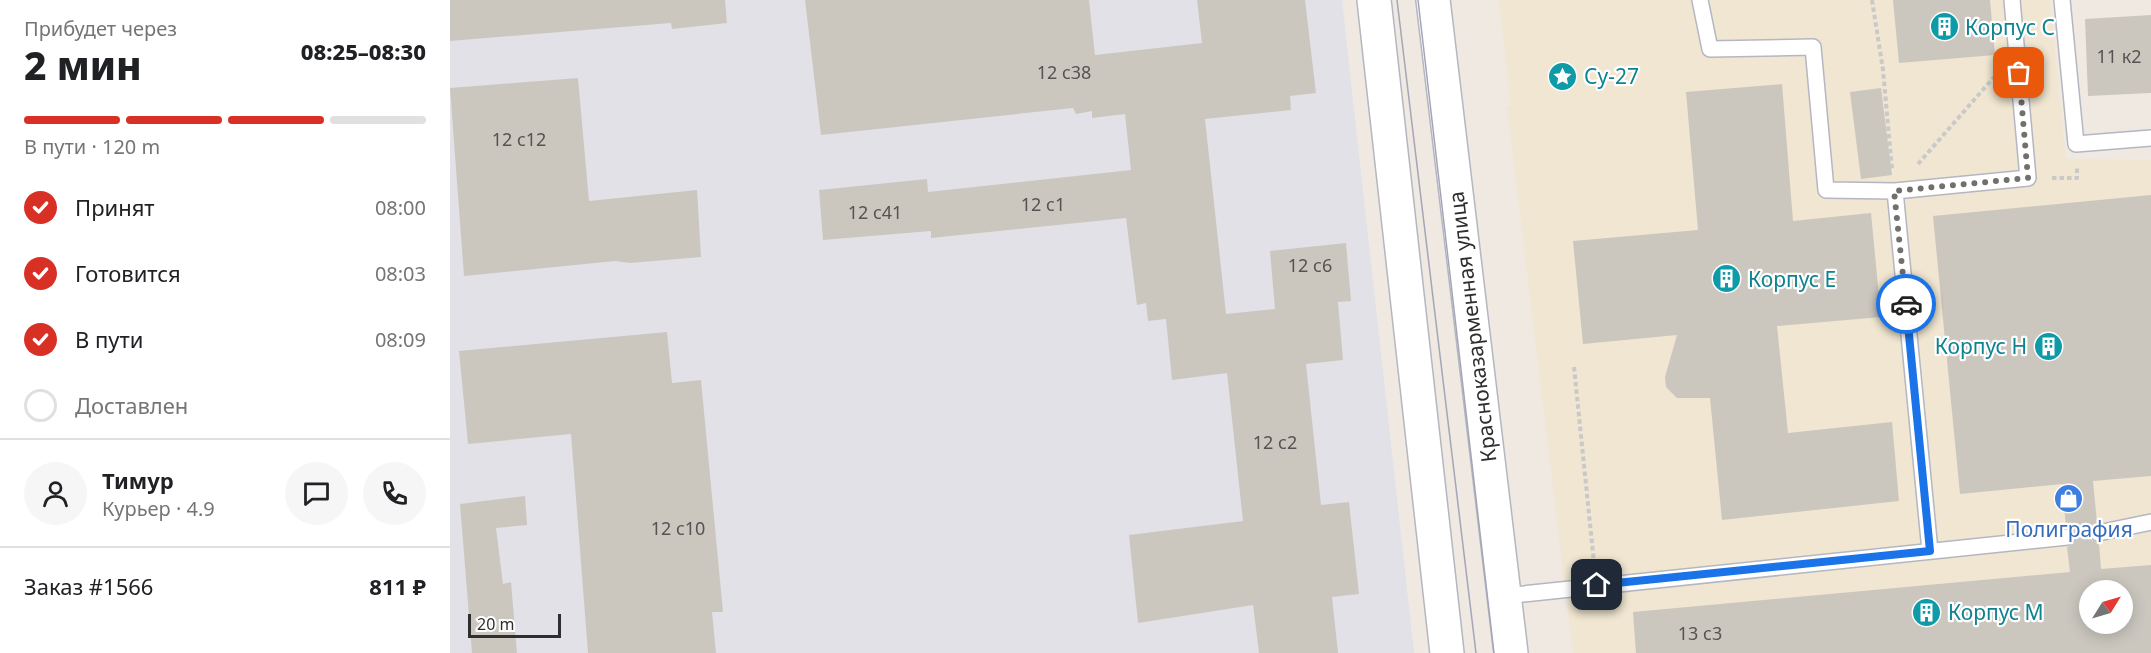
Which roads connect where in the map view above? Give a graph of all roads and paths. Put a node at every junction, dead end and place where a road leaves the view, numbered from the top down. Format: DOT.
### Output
graph roads {
  1 [pos="1374,0"];
  2 [pos="1433,0"];
  3 [pos="1700,0"];
  4 [pos="1872,0"];
  5 [pos="2012,0"];
  6 [pos="2062,0"];
  7 [pos="2017,52"];
  8 [pos="2151,138"];
  9 [pos="1894,191"];
  10 [pos="1574,368"];
  11 [pos="2151,522"];
  12 [pos="2098,533"];
  13 [pos="2067,537"];
  14 [pos="1930,551"];
  15 [pos="1597,585"];
  16 [pos="1504,596"];
  17 [pos="1447,653"];
  18 [pos="1511,653"];
  1 -- 17 [label="main road"];
  2 -- 16 [label="main road, Красноказарменная улица"];
  3 -- 9 [label="lane"];
  4 -- 9 [label="path"];
  5 -- 7 [label="lane"];
  6 -- 8 [label="lane"];
  7 -- 9 [label="path"];
  7 -- 9 [label="lane"];
  9 -- 14 [label="lane"];
  10 -- 15 [label="path"];
  11 -- 12 [label="lane"];
  13 -- 14 [label="lane"];
  14 -- 15 [label="lane"];
  15 -- 16 [label="lane"];
  16 -- 18 [label="main road, Красноказарменная улица"];
}
